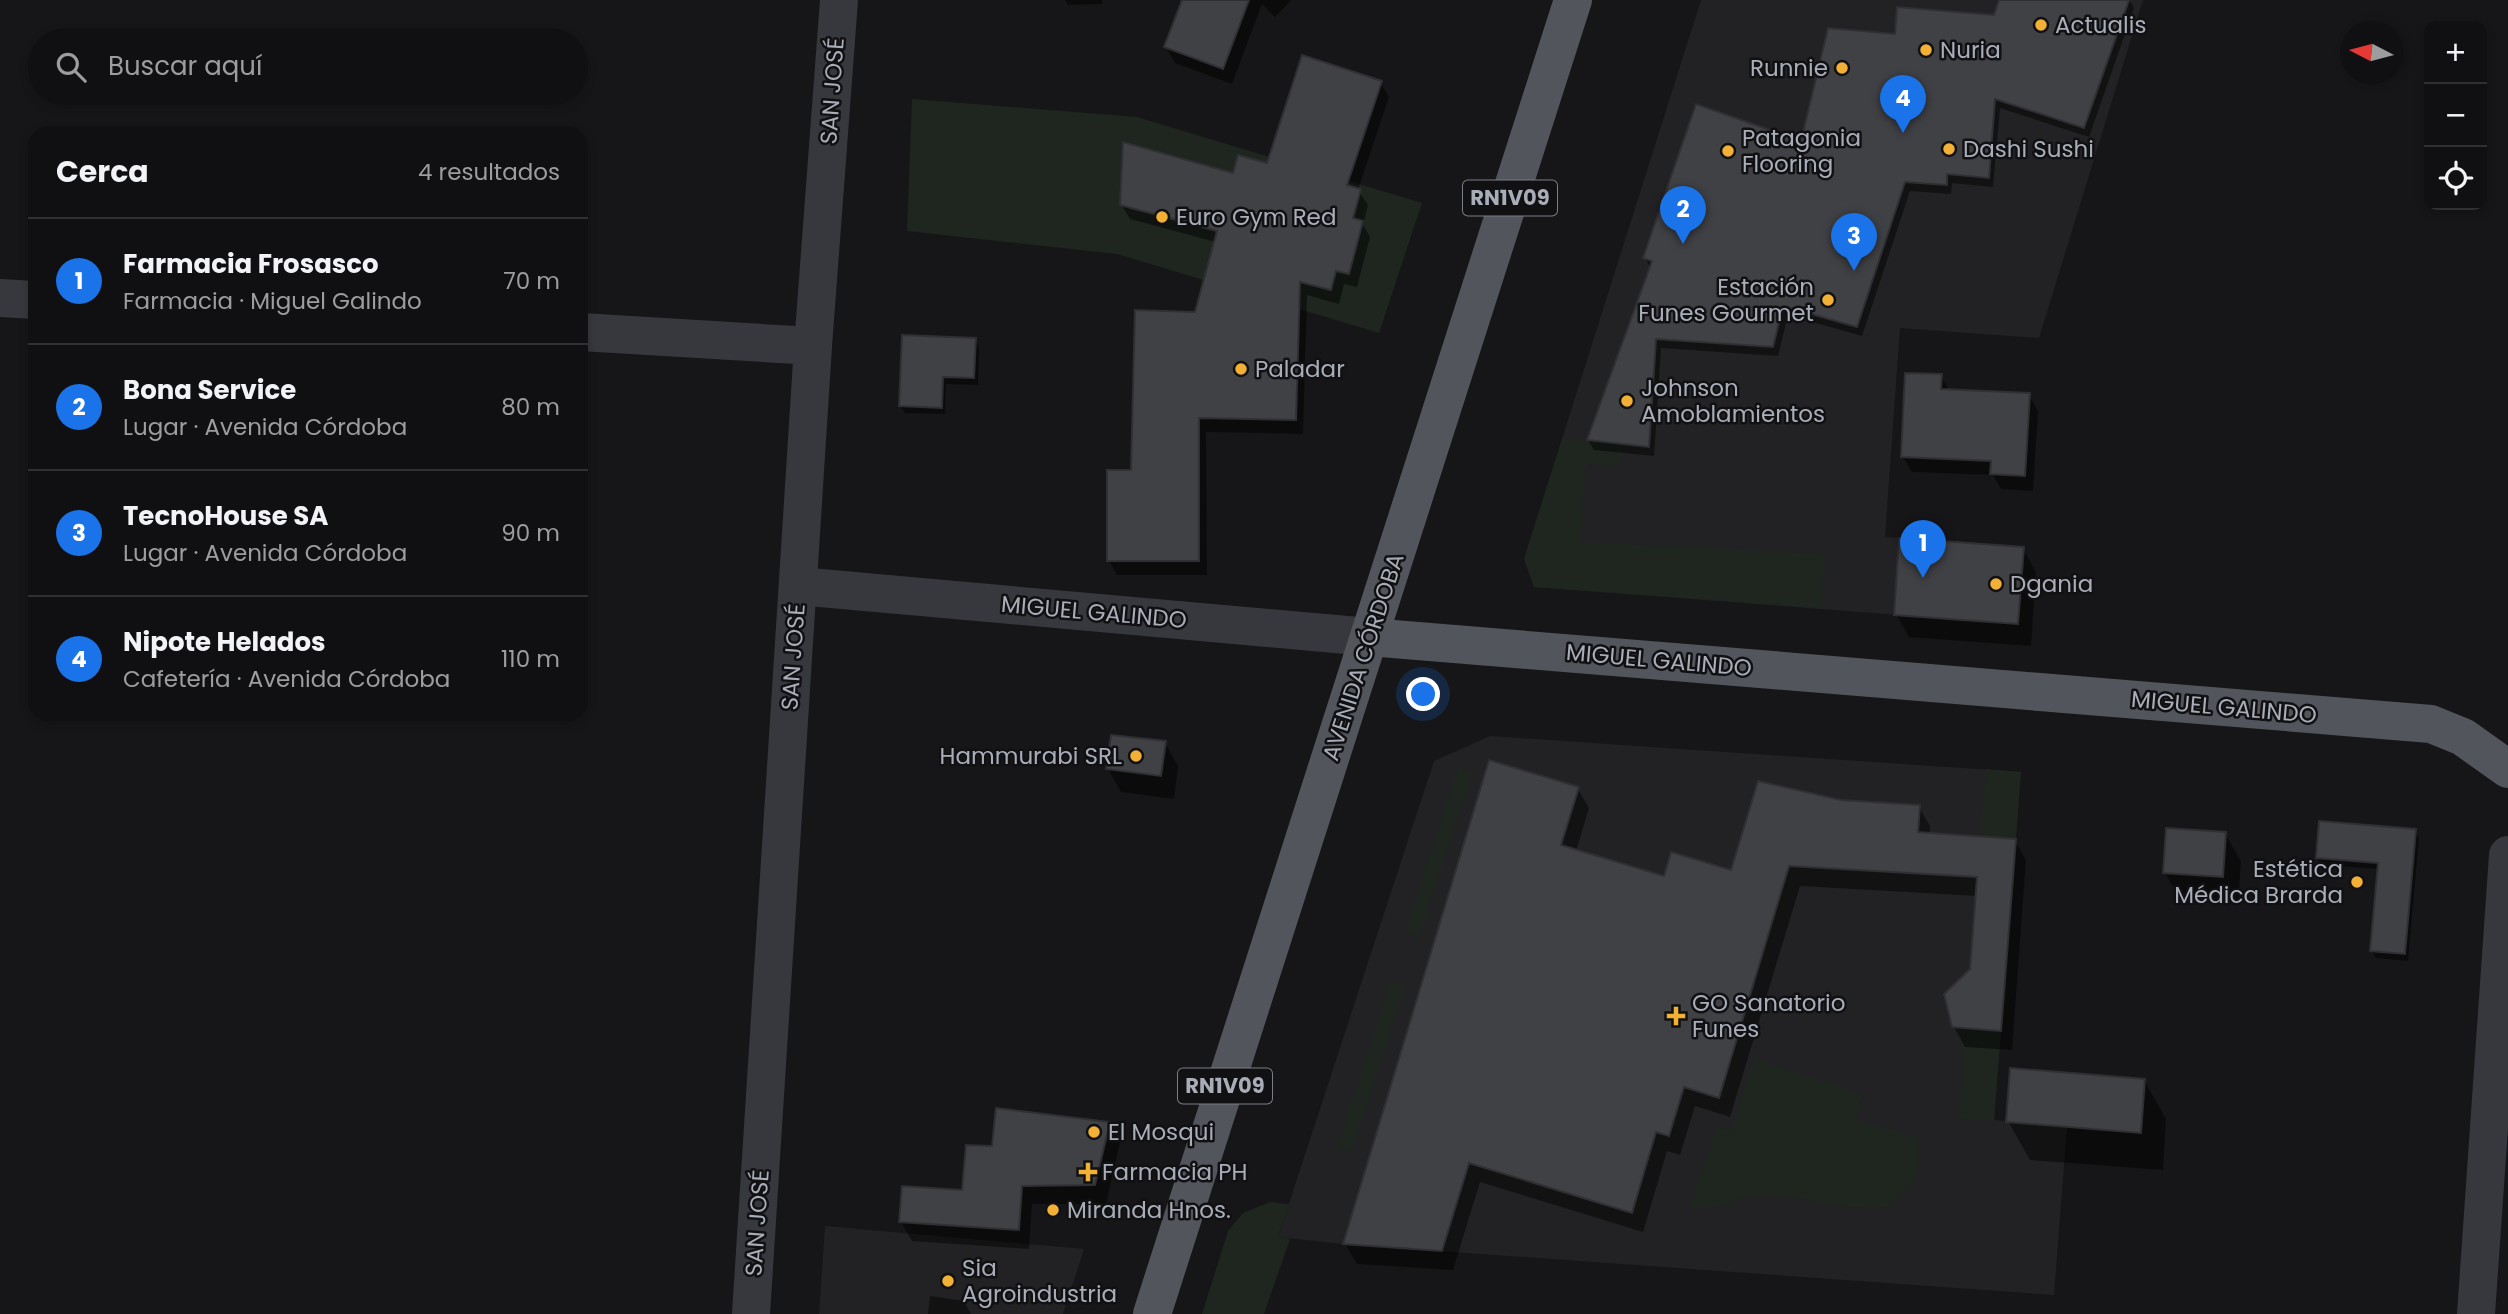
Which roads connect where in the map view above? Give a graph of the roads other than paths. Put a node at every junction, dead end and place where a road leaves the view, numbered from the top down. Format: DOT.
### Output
graph roads {
  1 [pos="839,0"];
  2 [pos="1573,0"];
  3 [pos="0,298"];
  4 [pos="28,300"];
  5 [pos="588,332"];
  6 [pos="813,346"];
  7 [pos="798,586"];
  8 [pos="1369,637"];
  9 [pos="2508,769"];
  10 [pos="2508,855"];
  11 [pos="751,1314"];
  12 [pos="1152,1314"];
  13 [pos="2476,1314"];
  1 -- 6 [label="street, SAN JOSÉ"];
  2 -- 8 [label="main road, AVENIDA CÓRDOBA / RN1V09"];
  3 -- 4 [label="street"];
  5 -- 6 [label="street"];
  6 -- 7 [label="street, SAN JOSÉ"];
  7 -- 8 [label="street, MIGUEL GALINDO"];
  7 -- 11 [label="street, SAN JOSÉ"];
  8 -- 9 [label="main road, MIGUEL GALINDO"];
  8 -- 12 [label="main road, AVENIDA CÓRDOBA / RN1V09"];
  10 -- 13 [label="street"];
}
